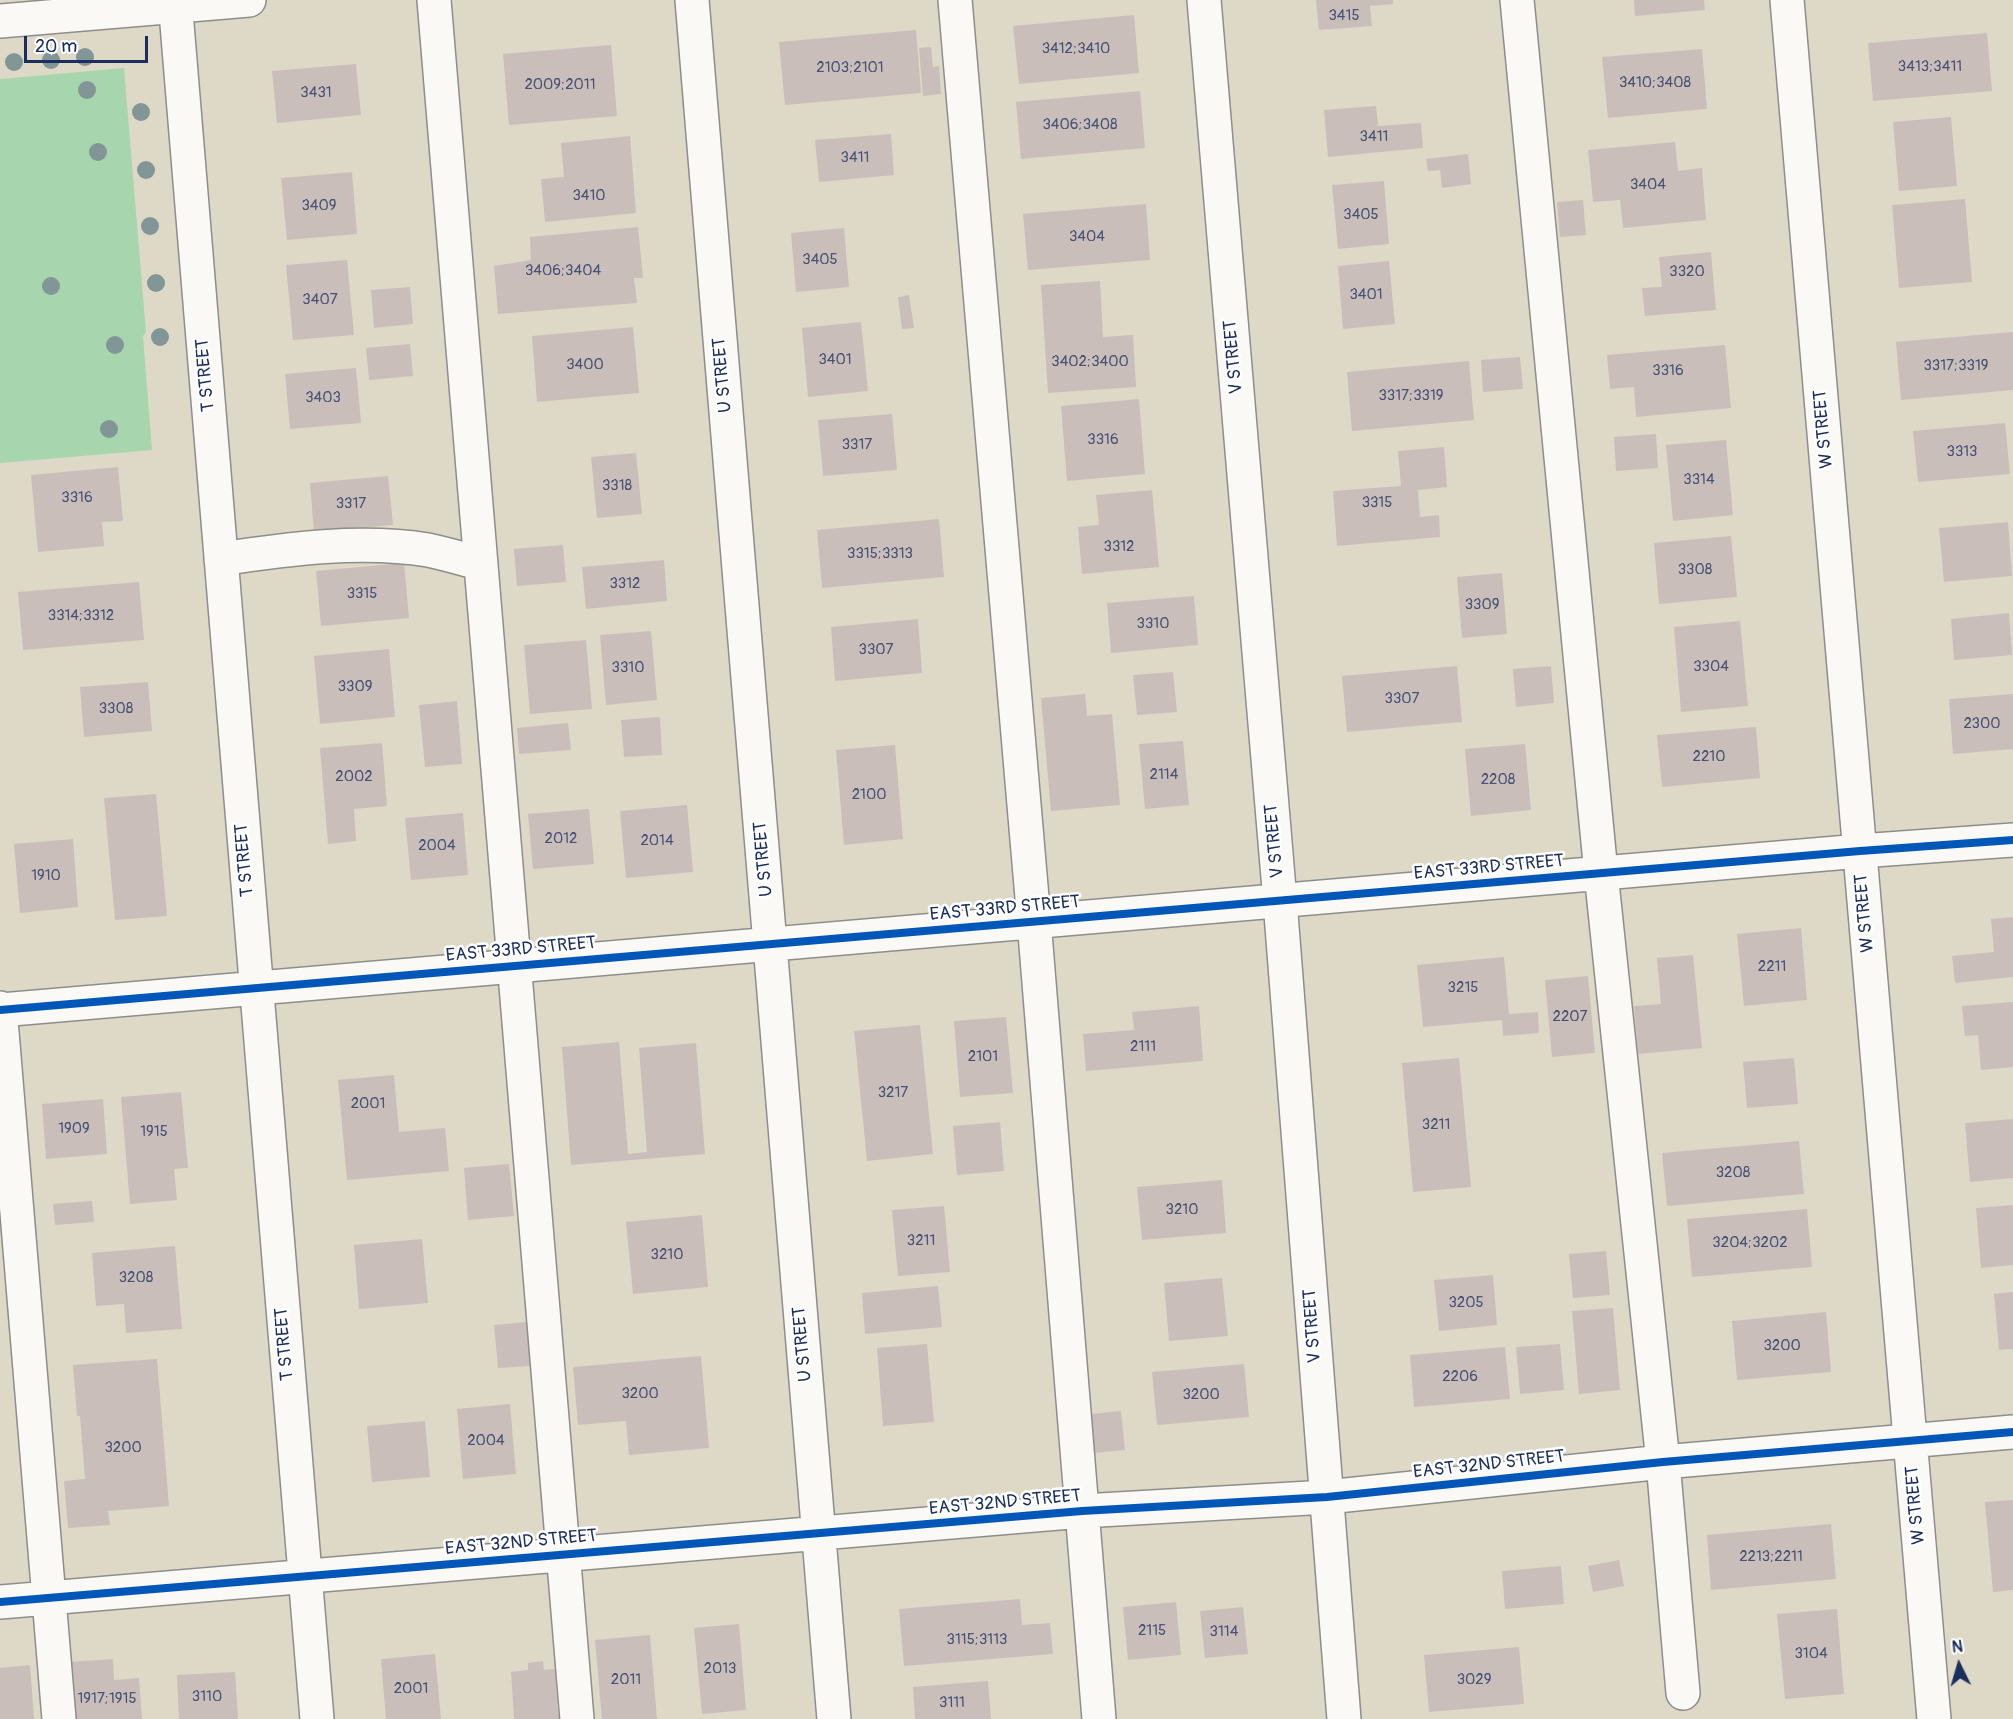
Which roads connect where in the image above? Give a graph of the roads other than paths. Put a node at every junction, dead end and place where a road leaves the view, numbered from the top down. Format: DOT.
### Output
graph roads {
  1 [pos="249,0"];
  2 [pos="434,0"];
  3 [pos="692,0"];
  4 [pos="955,0"];
  5 [pos="1204,0"];
  6 [pos="1517,0"];
  7 [pos="1787,0"];
  8 [pos="175,3"];
  9 [pos="0,21"];
  10 [pos="220,559"];
  11 [pos="481,564"];
  12 [pos="2013,840"];
  13 [pos="1860,851"];
  14 [pos="1601,873"];
  15 [pos="1280,901"];
  16 [pos="1034,921"];
  17 [pos="771,944"];
  18 [pos="515,966"];
  19 [pos="256,988"];
  20 [pos="0,1009"];
  21 [pos="2013,1432"];
  22 [pos="1911,1441"];
  23 [pos="1663,1462"];
  24 [pos="1327,1497"];
  25 [pos="1082,1511"];
  26 [pos="819,1534"];
  27 [pos="563,1555"];
  28 [pos="305,1576"];
  29 [pos="49,1598"];
  30 [pos="0,1602"];
  31 [pos="1683,1693"];
  32 [pos="59,1719"];
  33 [pos="316,1719"];
  34 [pos="577,1719"];
  35 [pos="834,1719"];
  36 [pos="1099,1719"];
  37 [pos="1344,1719"];
  38 [pos="1934,1719"];
  1 -- 8 [label="street"];
  2 -- 11 [label="street"];
  3 -- 17 [label="street, U STREET"];
  4 -- 16 [label="street"];
  5 -- 15 [label="street, V STREET"];
  6 -- 14 [label="street"];
  7 -- 13 [label="street, W STREET"];
  8 -- 9 [label="street"];
  8 -- 10 [label="street, T STREET"];
  10 -- 11 [label="street"];
  10 -- 19 [label="street, T STREET"];
  11 -- 18 [label="street"];
  12 -- 13 [label="street, EAST 33RD STREET"];
  13 -- 14 [label="street, EAST 33RD STREET"];
  13 -- 22 [label="street, W STREET"];
  14 -- 15 [label="street, EAST 33RD STREET"];
  14 -- 23 [label="street"];
  15 -- 16 [label="street, EAST 33RD STREET"];
  15 -- 24 [label="street, V STREET"];
  16 -- 17 [label="street, EAST 33RD STREET"];
  16 -- 25 [label="street"];
  17 -- 18 [label="street, EAST 33RD STREET"];
  17 -- 26 [label="street, U STREET"];
  18 -- 19 [label="street, EAST 33RD STREET"];
  18 -- 27 [label="street"];
  19 -- 20 [label="street, EAST 33RD STREET"];
  19 -- 28 [label="street, T STREET"];
  20 -- 29 [label="street"];
  21 -- 22 [label="street, EAST 32ND STREET"];
  22 -- 23 [label="street, EAST 32ND STREET"];
  22 -- 38 [label="street, W STREET"];
  23 -- 24 [label="street, EAST 32ND STREET"];
  23 -- 31 [label="street"];
  24 -- 25 [label="street, EAST 32ND STREET"];
  24 -- 37 [label="street, V STREET"];
  25 -- 26 [label="street, EAST 32ND STREET"];
  25 -- 36 [label="street"];
  26 -- 27 [label="street, EAST 32ND STREET"];
  26 -- 35 [label="street, U STREET"];
  27 -- 28 [label="street, EAST 32ND STREET"];
  27 -- 34 [label="street"];
  28 -- 29 [label="street, EAST 32ND STREET"];
  28 -- 33 [label="street, T STREET"];
  29 -- 30 [label="street, EAST 32ND STREET"];
  29 -- 32 [label="street"];
}
